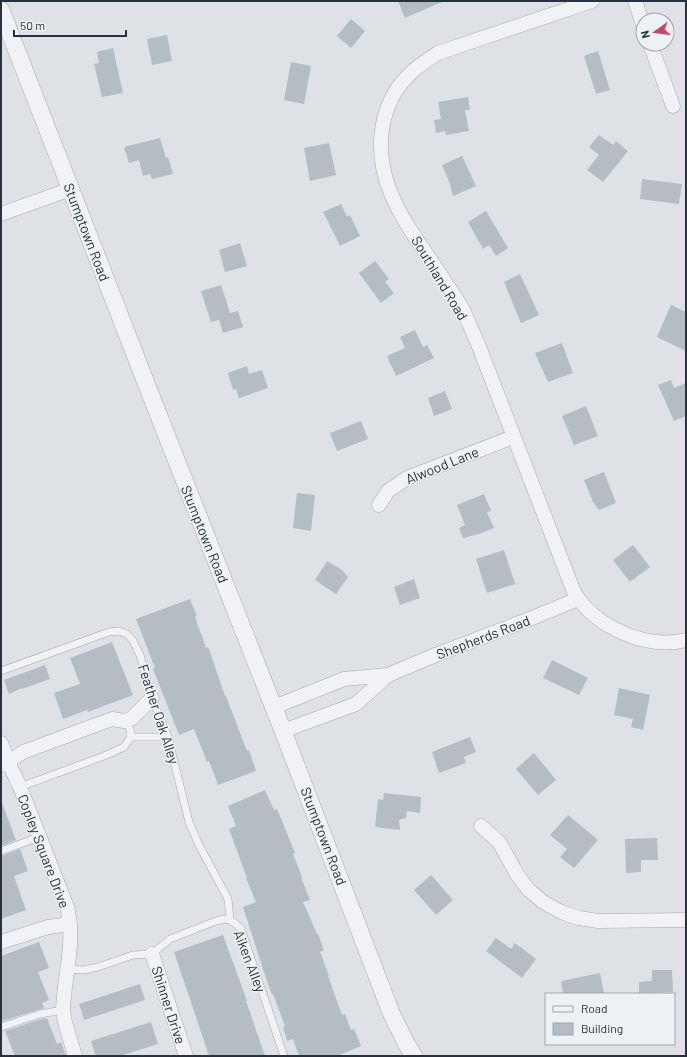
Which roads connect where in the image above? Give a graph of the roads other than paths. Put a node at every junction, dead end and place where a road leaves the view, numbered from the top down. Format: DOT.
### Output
graph roads {
  1 [pos="592,1"];
  2 [pos="634,1"];
  3 [pos="1,10"];
  4 [pos="638,12"];
  5 [pos="653,52"];
  6 [pos="673,106"];
  7 [pos="71,189"];
  8 [pos="1,214"];
  9 [pos="513,437"];
  10 [pos="379,505"];
  11 [pos="578,599"];
  12 [pos="686,640"];
  13 [pos="1,671"];
  14 [pos="388,675"];
  15 [pos="152,698"];
  16 [pos="274,707"];
  17 [pos="124,720"];
  18 [pos="283,731"];
  19 [pos="130,737"];
  20 [pos="168,737"];
  21 [pos="1,743"];
  22 [pos="4,763"];
  23 [pos="20,787"];
  24 [pos="480,826"];
  25 [pos="39,837"];
  26 [pos="1,851"];
  27 [pos="230,920"];
  28 [pos="686,920"];
  29 [pos="70,924"];
  30 [pos="1,942"];
  31 [pos="152,954"];
  32 [pos="68,969"];
  33 [pos="63,1010"];
  34 [pos="1,1027"];
  35 [pos="182,1055"];
  36 [pos="75,1056"];
  37 [pos="284,1056"];
  38 [pos="414,1056"];
  1 -- 9 [label="street, Southland Road"];
  2 -- 4 [label="street"];
  3 -- 7 [label="street, Stumptown Road"];
  5 -- 6 [label="street"];
  7 -- 8 [label="street"];
  7 -- 16 [label="street, Stumptown Road"];
  9 -- 10 [label="street, Alwood Lane"];
  9 -- 11 [label="street, Southland Road"];
  11 -- 12 [label="street, Southland Road"];
  11 -- 14 [label="street, Shepherds Road"];
  13 -- 15 [label="lane, Feather Oak Alley"];
  14 -- 16 [label="street, Shepherds Road"];
  14 -- 18 [label="street, Shepherds Road"];
  15 -- 17 [label="street"];
  15 -- 20 [label="lane, Feather Oak Alley"];
  16 -- 18 [label="street, Stumptown Road"];
  17 -- 19 [label="lane"];
  17 -- 22 [label="street"];
  18 -- 38 [label="street, Stumptown Road"];
  19 -- 20 [label="lane"];
  19 -- 23 [label="lane"];
  20 -- 27 [label="lane, Feather Oak Alley"];
  21 -- 22 [label="street, Copley Square Drive"];
  22 -- 23 [label="street, Copley Square Drive"];
  23 -- 25 [label="street, Copley Square Drive"];
  24 -- 28 [label="street"];
  25 -- 26 [label="lane"];
  25 -- 29 [label="street, Copley Square Drive"];
  27 -- 31 [label="lane, Aiken Alley"];
  27 -- 37 [label="lane, Aiken Alley"];
  29 -- 30 [label="street"];
  29 -- 32 [label="street, Copley Square Drive"];
  31 -- 32 [label="lane"];
  31 -- 35 [label="street, Shinner Drive"];
  32 -- 33 [label="street, Copley Square Drive"];
  33 -- 34 [label="lane"];
  33 -- 36 [label="street, Copley Square Drive"];
}
